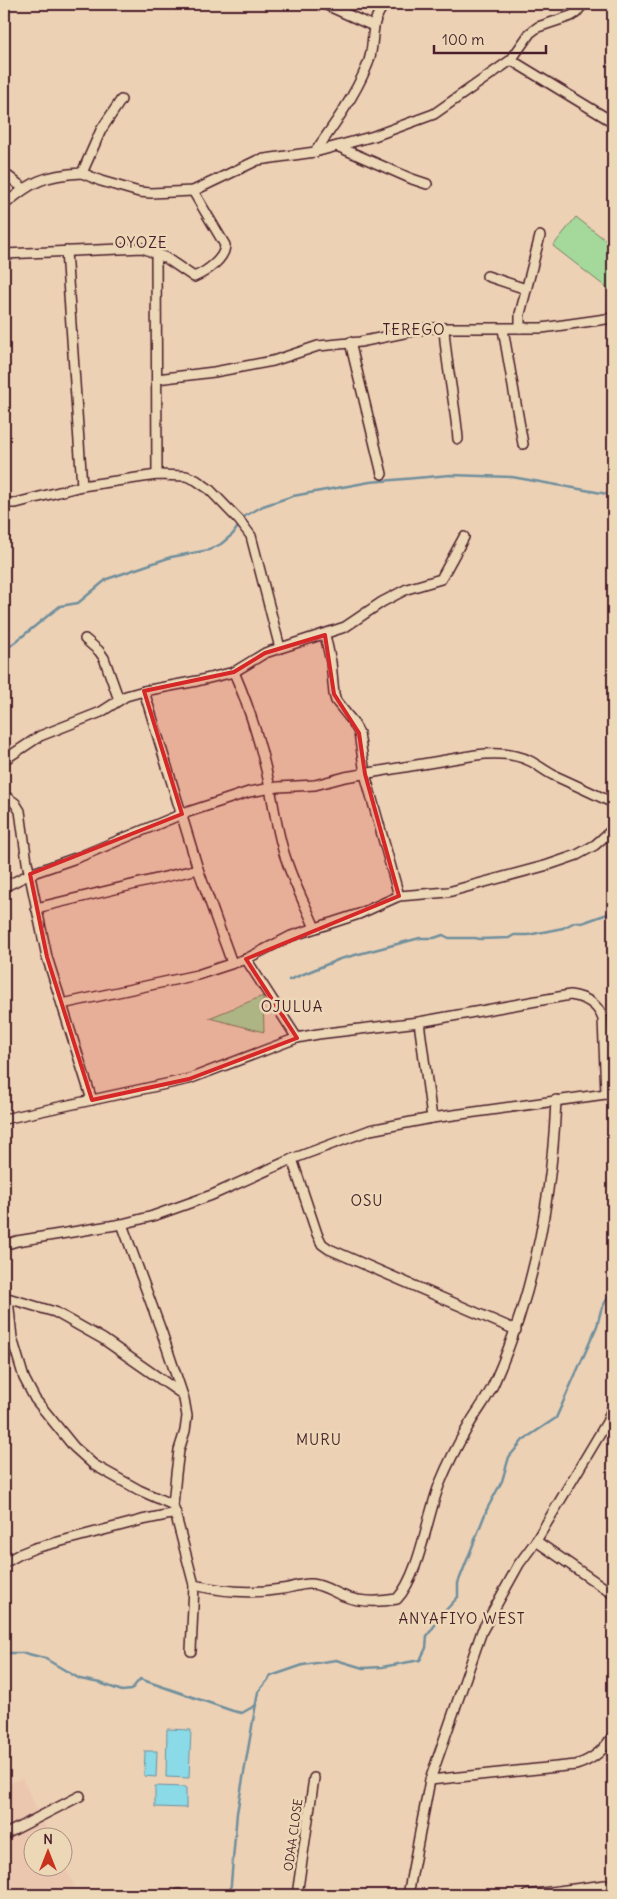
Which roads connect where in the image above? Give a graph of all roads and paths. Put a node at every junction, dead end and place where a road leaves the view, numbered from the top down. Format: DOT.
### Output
graph roads {
  1 [pos="324,4"];
  2 [pos="385,4"];
  3 [pos="583,4"];
  4 [pos="373,26"];
  5 [pos="511,60"];
  6 [pos="121,100"];
  7 [pos="613,122"];
  8 [pos="339,147"];
  9 [pos="315,152"];
  10 [pos="82,173"];
  11 [pos="4,174"];
  12 [pos="427,184"];
  13 [pos="23,188"];
  14 [pos="193,191"];
  15 [pos="4,204"];
  16 [pos="540,236"];
  17 [pos="66,252"];
  18 [pos="156,252"];
  19 [pos="4,254"];
  20 [pos="487,276"];
  21 [pos="526,290"];
  22 [pos="612,317"];
  23 [pos="444,328"];
  24 [pos="520,328"];
  25 [pos="503,329"];
  26 [pos="350,342"];
  27 [pos="157,379"];
  28 [pos="458,439"];
  29 [pos="523,444"];
  30 [pos="382,474"];
  31 [pos="157,475"];
  32 [pos="82,486"];
  33 [pos="4,503"];
  34 [pos="464,537"];
  35 [pos="325,635"];
  36 [pos="85,639"];
  37 [pos="280,648"];
  38 [pos="234,672"];
  39 [pos="144,691"];
  40 [pos="119,700"];
  41 [pos="4,760"];
  42 [pos="365,774"];
  43 [pos="270,788"];
  44 [pos="4,795"];
  45 [pos="613,803"];
  46 [pos="182,814"];
  47 [pos="613,828"];
  48 [pos="198,869"];
  49 [pos="30,874"];
  50 [pos="4,887"];
  51 [pos="399,896"];
  52 [pos="36,908"];
  53 [pos="316,928"];
  54 [pos="246,959"];
  55 [pos="232,963"];
  56 [pos="62,1004"];
  57 [pos="419,1022"];
  58 [pos="297,1038"];
  59 [pos="610,1093"];
  60 [pos="92,1100"];
  61 [pos="556,1100"];
  62 [pos="432,1118"];
  63 [pos="4,1119"];
  64 [pos="292,1159"];
  65 [pos="122,1224"];
  66 [pos="4,1246"];
  67 [pos="6,1298"];
  68 [pos="516,1330"];
  69 [pos="182,1394"];
  70 [pos="613,1406"];
  71 [pos="610,1424"];
  72 [pos="175,1509"];
  73 [pos="536,1541"];
  74 [pos="4,1564"];
  75 [pos="194,1585"];
  76 [pos="613,1594"];
  77 [pos="191,1651"];
  78 [pos="613,1736"];
  79 [pos="314,1778"];
  80 [pos="430,1780"];
  81 [pos="80,1796"];
  82 [pos="4,1835"];
  83 [pos="613,1884"];
  84 [pos="297,1895"];
  85 [pos="408,1895"];
  86 [pos="527,1895"];
  1 -- 4 [label="street"];
  2 -- 4 [label="street"];
  3 -- 5 [label="street"];
  4 -- 9 [label="street"];
  5 -- 7 [label="street"];
  5 -- 8 [label="street"];
  6 -- 10 [label="street"];
  8 -- 9 [label="street"];
  8 -- 12 [label="street"];
  9 -- 14 [label="street"];
  10 -- 13 [label="street"];
  10 -- 14 [label="street"];
  11 -- 13 [label="street"];
  13 -- 15 [label="street"];
  14 -- 18 [label="street"];
  16 -- 21 [label="street"];
  17 -- 18 [label="street"];
  17 -- 19 [label="street"];
  17 -- 32 [label="street"];
  18 -- 27 [label="street"];
  20 -- 21 [label="street"];
  21 -- 24 [label="street"];
  22 -- 24 [label="street"];
  23 -- 25 [label="street"];
  23 -- 26 [label="street"];
  23 -- 28 [label="street"];
  24 -- 25 [label="street"];
  25 -- 29 [label="street"];
  26 -- 27 [label="street"];
  26 -- 30 [label="street"];
  27 -- 31 [label="street"];
  31 -- 32 [label="street"];
  31 -- 37 [label="street"];
  32 -- 33 [label="street"];
  34 -- 35 [label="street"];
  35 -- 37 [label="street"];
  35 -- 42 [label="street"];
  36 -- 40 [label="street"];
  37 -- 38 [label="street"];
  38 -- 39 [label="street"];
  38 -- 43 [label="street"];
  39 -- 40 [label="street"];
  39 -- 46 [label="street"];
  40 -- 41 [label="street"];
  42 -- 43 [label="street"];
  42 -- 45 [label="street"];
  42 -- 51 [label="street"];
  43 -- 46 [label="street"];
  43 -- 53 [label="street"];
  44 -- 49 [label="street"];
  46 -- 48 [label="street"];
  46 -- 49 [label="street"];
  47 -- 51 [label="street"];
  48 -- 52 [label="street"];
  48 -- 55 [label="street"];
  49 -- 50 [label="street"];
  49 -- 52 [label="street"];
  51 -- 53 [label="street"];
  52 -- 56 [label="street"];
  53 -- 54 [label="street"];
  54 -- 55 [label="street"];
  54 -- 58 [label="street"];
  55 -- 56 [label="street"];
  56 -- 60 [label="street"];
  57 -- 58 [label="street"];
  57 -- 59 [label="street"];
  57 -- 62 [label="street"];
  58 -- 60 [label="street"];
  59 -- 61 [label="street"];
  60 -- 63 [label="street"];
  61 -- 62 [label="street"];
  61 -- 68 [label="street"];
  62 -- 64 [label="street"];
  64 -- 65 [label="street"];
  64 -- 68 [label="street"];
  65 -- 66 [label="street"];
  65 -- 69 [label="street"];
  67 -- 69 [label="street"];
  67 -- 72 [label="street"];
  68 -- 75 [label="street"];
  69 -- 72 [label="street"];
  70 -- 71 [label="street"];
  71 -- 73 [label="street"];
  72 -- 74 [label="street"];
  72 -- 75 [label="street"];
  73 -- 76 [label="street"];
  73 -- 80 [label="street"];
  75 -- 77 [label="street"];
  78 -- 80 [label="street"];
  79 -- 84 [label="street, ODAA CLOSE"];
  80 -- 85 [label="street"];
  81 -- 82 [label="street"];
  83 -- 86 [label="street"];
}
